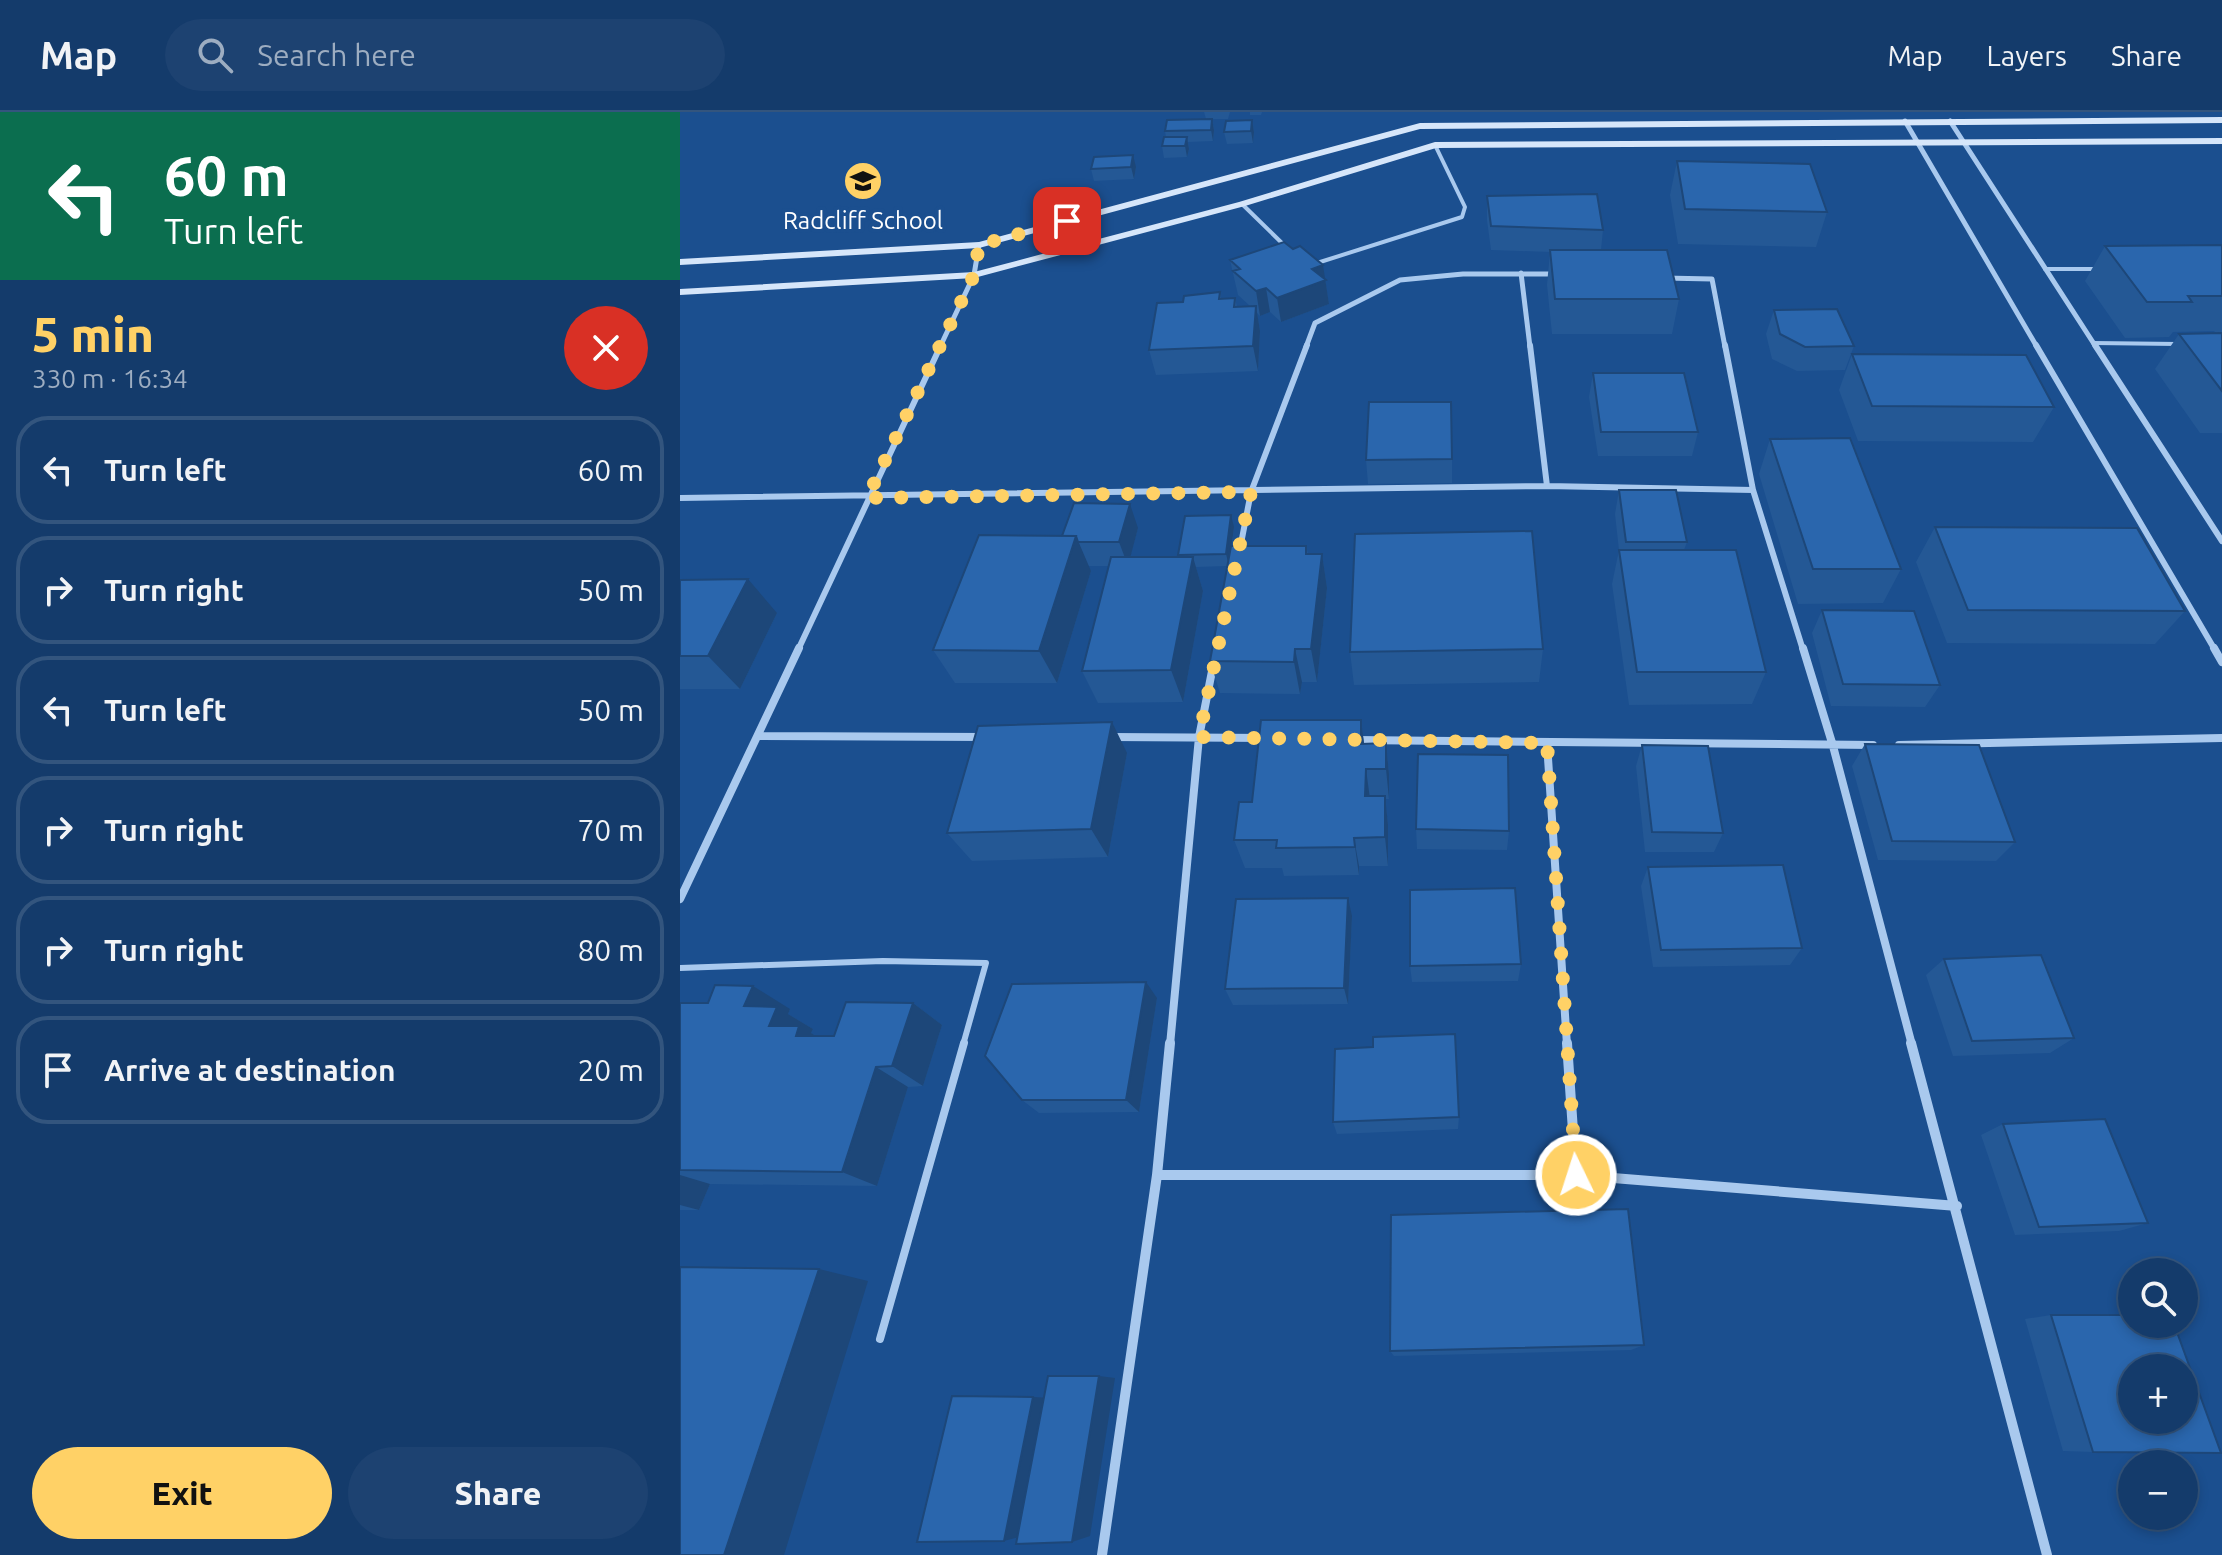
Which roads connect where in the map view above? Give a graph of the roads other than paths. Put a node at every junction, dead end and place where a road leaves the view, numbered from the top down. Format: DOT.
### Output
graph roads {
  1 [pos="2222,120"];
  2 [pos="1905,121"];
  3 [pos="1950,121"];
  4 [pos="1916,140"];
  5 [pos="1963,141"];
  6 [pos="2222,141"];
  7 [pos="1435,145"];
  8 [pos="1242,204"];
  9 [pos="979,245"];
  10 [pos="1291,252"];
  11 [pos="680,262"];
  12 [pos="1312,262"];
  13 [pos="2045,269"];
  14 [pos="2102,269"];
  15 [pos="1521,273"];
  16 [pos="1569,274"];
  17 [pos="974,275"];
  18 [pos="1648,277"];
  19 [pos="680,292"];
  20 [pos="2093,343"];
  21 [pos="2190,345"];
  22 [pos="1547,486"];
  23 [pos="1753,490"];
  24 [pos="1251,492"];
  25 [pos="680,498"];
  26 [pos="867,498"];
  27 [pos="2222,541"];
  28 [pos="1238,560"];
  29 [pos="1217,650"];
  30 [pos="2222,662"];
  31 [pos="760,736"];
  32 [pos="995,737"];
  33 [pos="1105,737"];
  34 [pos="1199,737"];
  35 [pos="2222,738"];
  36 [pos="1278,739"];
  37 [pos="1341,740"];
  38 [pos="1547,743"];
  39 [pos="1880,745"];
  40 [pos="1896,745"];
  41 [pos="1833,746"];
  42 [pos="680,899"];
  43 [pos="680,968"];
  44 [pos="1157,1175"];
  45 [pos="1576,1175"];
  46 [pos="1957,1206"];
  47 [pos="880,1339"];
  48 [pos="1102,1555"];
  49 [pos="2047,1555"];
  1 -- 3 [label="street"];
  2 -- 3 [label="street"];
  2 -- 4 [label="street"];
  2 -- 9 [label="street"];
  3 -- 5 [label="street"];
  4 -- 5 [label="street"];
  4 -- 7 [label="street"];
  4 -- 30 [label="street"];
  5 -- 6 [label="street"];
  5 -- 13 [label="street"];
  7 -- 8 [label="street"];
  7 -- 12 [label="lane"];
  8 -- 10 [label="lane"];
  8 -- 17 [label="street"];
  9 -- 11 [label="street"];
  9 -- 17 [label="street"];
  13 -- 14 [label="lane"];
  13 -- 20 [label="street"];
  15 -- 16 [label="street"];
  15 -- 22 [label="street"];
  15 -- 24 [label="street"];
  17 -- 19 [label="street"];
  17 -- 26 [label="street"];
  18 -- 23 [label="street"];
  20 -- 21 [label="lane"];
  20 -- 27 [label="street"];
  22 -- 23 [label="street"];
  22 -- 24 [label="street"];
  23 -- 41 [label="street"];
  24 -- 26 [label="street"];
  24 -- 28 [label="street"];
  25 -- 26 [label="street"];
  26 -- 31 [label="street"];
  29 -- 34 [label="street"];
  31 -- 32 [label="street"];
  31 -- 42 [label="street"];
  33 -- 34 [label="street"];
  34 -- 36 [label="street"];
  34 -- 44 [label="street"];
  35 -- 40 [label="street"];
  37 -- 38 [label="street"];
  38 -- 41 [label="street"];
  38 -- 45 [label="street"];
  39 -- 41 [label="street"];
  41 -- 46 [label="street"];
  43 -- 47 [label="lane"];
  44 -- 45 [label="street"];
  44 -- 48 [label="street"];
  45 -- 46 [label="street"];
  46 -- 49 [label="street"];
}
